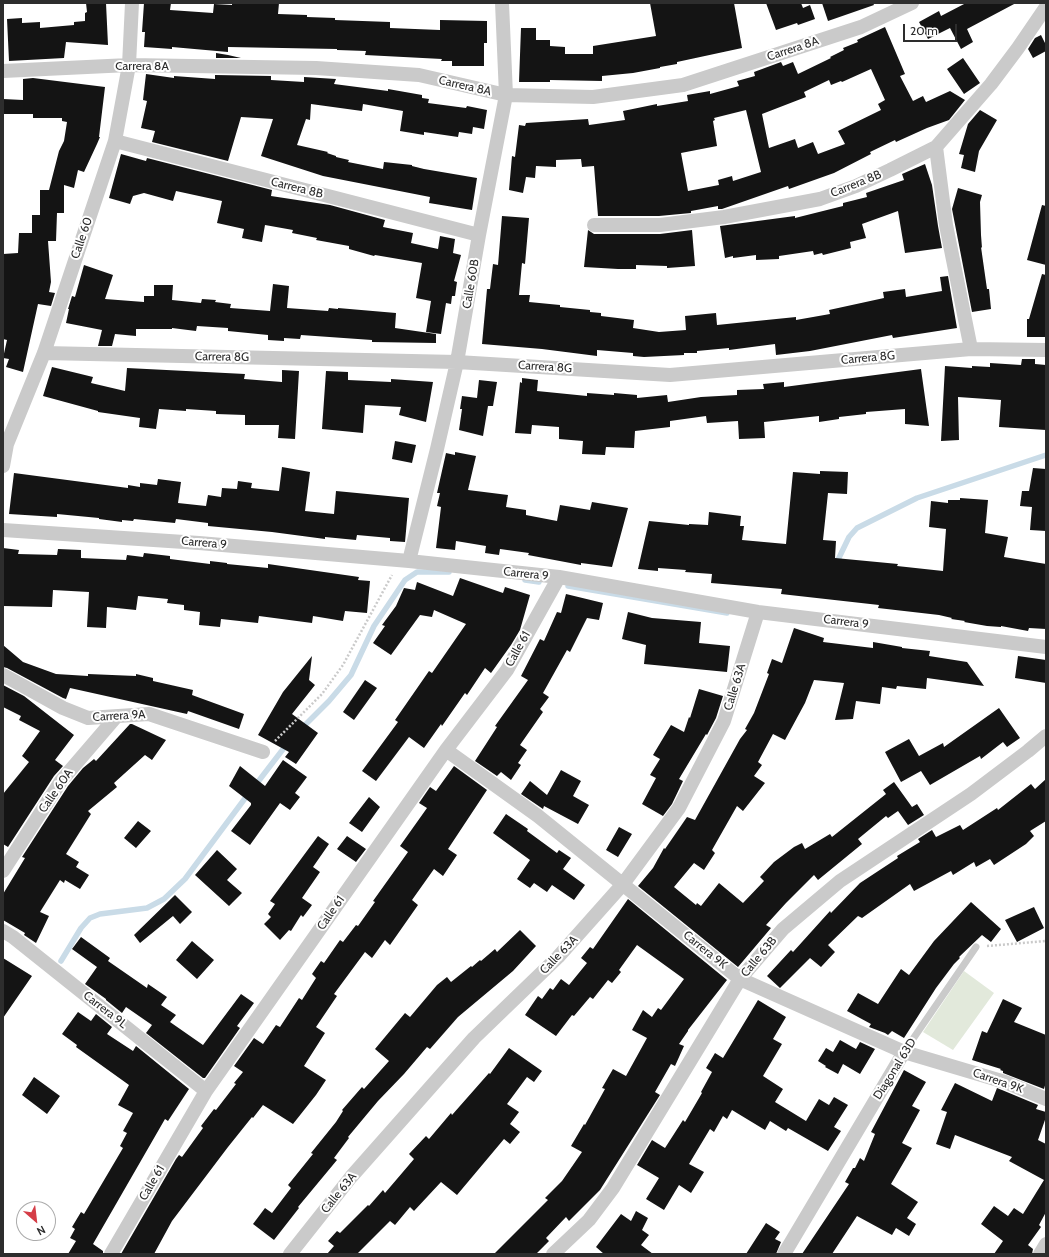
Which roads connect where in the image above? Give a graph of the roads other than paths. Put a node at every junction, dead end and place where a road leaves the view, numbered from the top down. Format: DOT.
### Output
graph roads {
  1 [pos="132,3"];
  2 [pos="502,3"];
  3 [pos="912,3"];
  4 [pos="1046,7"];
  5 [pos="129,65"];
  6 [pos="3,71"];
  7 [pos="506,95"];
  8 [pos="115,141"];
  9 [pos="936,147"];
  10 [pos="594,225"];
  11 [pos="479,235"];
  12 [pos="971,349"];
  13 [pos="1046,350"];
  14 [pos="44,353"];
  15 [pos="457,362"];
  16 [pos="5,439"];
  17 [pos="3,466"];
  18 [pos="3,530"];
  19 [pos="404,561"];
  20 [pos="559,577"];
  21 [pos="758,612"];
  22 [pos="1046,646"];
  23 [pos="3,676"];
  24 [pos="116,717"];
  25 [pos="1046,736"];
  26 [pos="446,750"];
  27 [pos="263,752"];
  28 [pos="3,871"];
  29 [pos="623,884"];
  30 [pos="3,931"];
  31 [pos="976,948"];
  32 [pos="740,979"];
  33 [pos="904,1052"];
  34 [pos="206,1091"];
  35 [pos="1046,1099"];
  36 [pos="1046,1244"];
  37 [pos="111,1254"];
  38 [pos="290,1254"];
  39 [pos="553,1254"];
  40 [pos="784,1254"];
  41 [pos="1040,1254"];
  1 -- 5 [label="street, Calle 60"];
  2 -- 7 [label="street, Calle 60B"];
  3 -- 7 [label="street, Carrera 8A"];
  4 -- 9 [label="street, Carrera 8B"];
  5 -- 6 [label="street, Carrera 8A"];
  5 -- 7 [label="street, Carrera 8A"];
  5 -- 8 [label="street, Calle 60"];
  7 -- 11 [label="street, Calle 60B"];
  8 -- 11 [label="street, Carrera 8B"];
  8 -- 14 [label="street, Calle 60"];
  9 -- 10 [label="street, Carrera 8B"];
  9 -- 12 [label="street"];
  11 -- 15 [label="street, Calle 60B"];
  12 -- 13 [label="street, Carrera 8G"];
  12 -- 15 [label="street, Carrera 8G"];
  14 -- 15 [label="street, Carrera 8G"];
  14 -- 16 [label="street, Calle 60"];
  15 -- 19 [label="street, Calle 60B"];
  16 -- 17 [label="street, Calle 60"];
  18 -- 19 [label="street, Carrera 9"];
  19 -- 20 [label="street, Carrera 9"];
  20 -- 21 [label="street, Carrera 9"];
  20 -- 26 [label="street, Calle 61"];
  21 -- 22 [label="street, Carrera 9"];
  21 -- 29 [label="street, Calle 63A"];
  23 -- 24 [label="street, Carrera 9A"];
  24 -- 27 [label="street, Carrera 9A"];
  24 -- 28 [label="street, Calle 60A"];
  25 -- 32 [label="street, Calle 63B"];
  26 -- 29 [label="street, Carrera 9K"];
  26 -- 34 [label="street, Calle 61"];
  29 -- 32 [label="street, Carrera 9K"];
  29 -- 38 [label="street, Calle 63A"];
  30 -- 34 [label="street, Carrera 9L"];
  31 -- 33 [label="lane, Diagonal 63D"];
  32 -- 33 [label="street, Carrera 9K"];
  32 -- 39 [label="street, Calle 63B"];
  33 -- 35 [label="street, Carrera 9K"];
  33 -- 40 [label="street, Diagonal 63D"];
  34 -- 37 [label="street, Calle 61"];
  36 -- 41 [label="street"];
}
